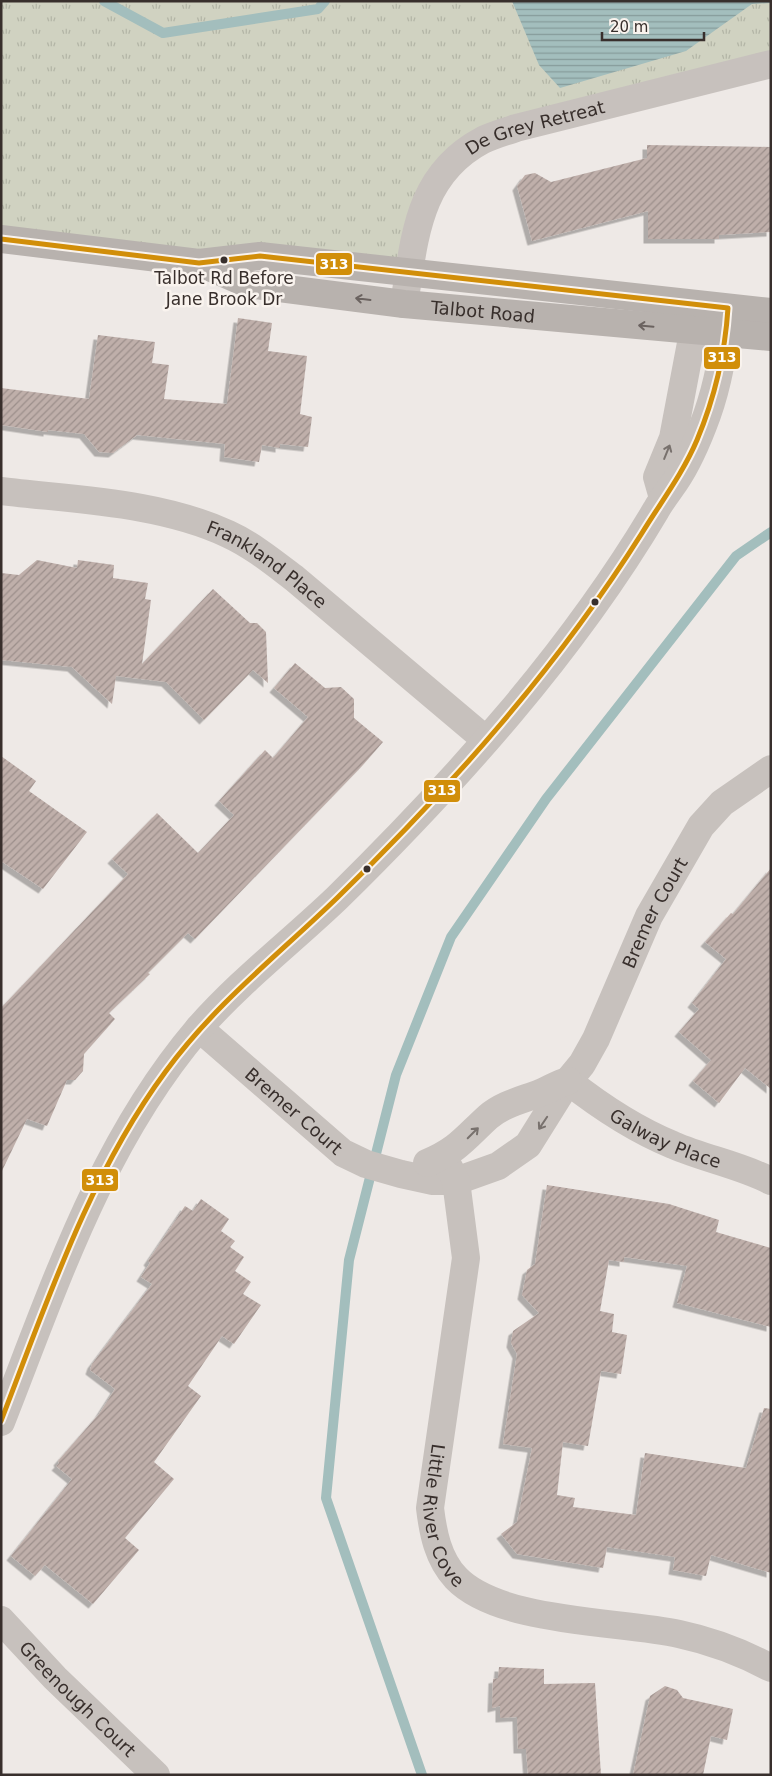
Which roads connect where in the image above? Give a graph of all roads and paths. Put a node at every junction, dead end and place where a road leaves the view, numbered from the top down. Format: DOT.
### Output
graph roads {
  1 [pos="771,64"];
  2 [pos="1,239"];
  3 [pos="199,263"];
  4 [pos="410,273"];
  5 [pos="404,304"];
  6 [pos="728,308"];
  7 [pos="771,312"];
  8 [pos="697,318"];
  9 [pos="726,334"];
  10 [pos="771,337"];
  11 [pos="1,491"];
  12 [pos="663,498"];
  13 [pos="486,740"];
  14 [pos="771,769"];
  15 [pos="199,1028"];
  16 [pos="568,1081"];
  17 [pos="443,1156"];
  18 [pos="401,1174"];
  19 [pos="456,1181"];
  20 [pos="771,1181"];
  21 [pos="1,1422"];
  22 [pos="1,1620"];
  23 [pos="771,1668"];
  24 [pos="156,1775"];
  1 -- 4 [label="street, De Grey Retreat"];
  2 -- 3 [label="main road, Talbot Road"];
  3 -- 4 [label="main road, Talbot Road"];
  5 -- 3 [label="main road, Talbot Road, one-way"];
  4 -- 5 [label="street, De Grey Retreat"];
  4 -- 8 [label="main road, Talbot Road"];
  8 -- 5 [label="main road, Talbot Road, one-way"];
  6 -- 7 [label="main road, Talbot Road"];
  6 -- 8 [label="main road, Talbot Road"];
  6 -- 9 [label="street"];
  8 -- 9 [label="main road, Talbot Road"];
  12 -- 8 [label="street, one-way"];
  9 -- 10 [label="main road, Talbot Road"];
  9 -- 12 [label="street"];
  11 -- 13 [label="street, Frankland Place"];
  12 -- 13 [label="street"];
  13 -- 15 [label="street"];
  14 -- 16 [label="street, Bremer Court"];
  15 -- 18 [label="street, Bremer Court"];
  15 -- 21 [label="street"];
  17 -- 16 [label="street, Bremer Court, one-way"];
  16 -- 19 [label="street, Bremer Court, one-way"];
  16 -- 20 [label="street, Galway Place"];
  17 -- 18 [label="street, Bremer Court"];
  17 -- 19 [label="street, Little River Cove"];
  18 -- 19 [label="street, Bremer Court"];
  19 -- 23 [label="street, Little River Cove"];
  22 -- 24 [label="street, Greenough Court"];
}
